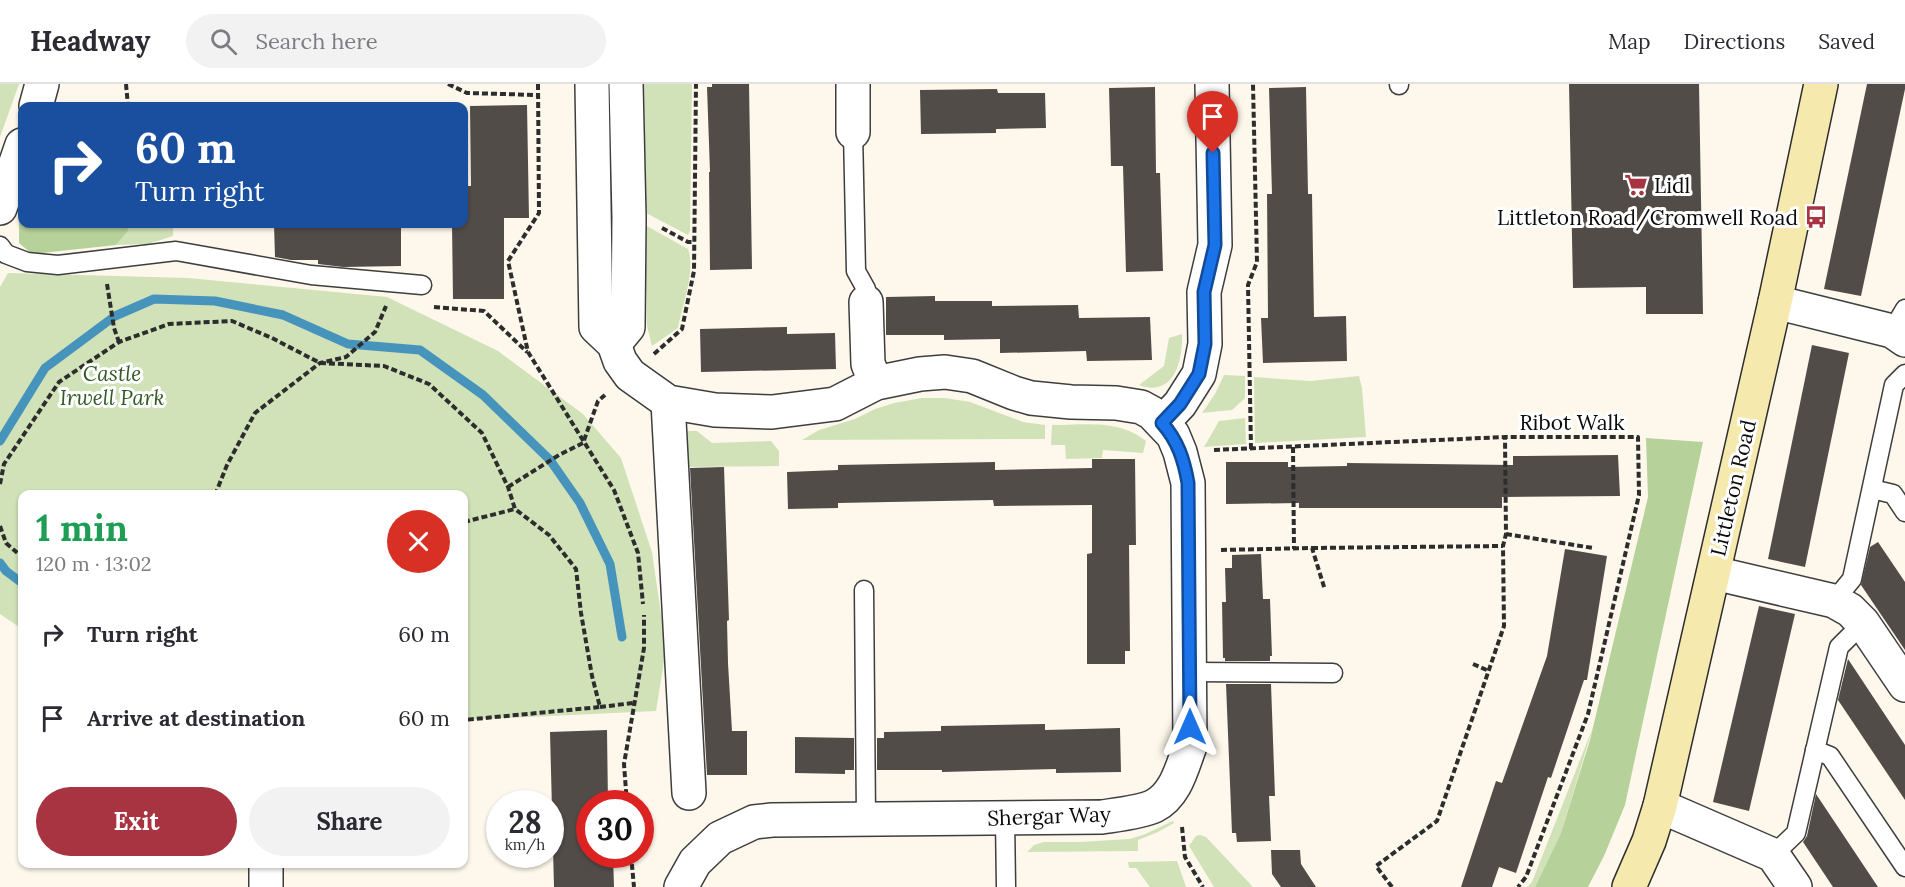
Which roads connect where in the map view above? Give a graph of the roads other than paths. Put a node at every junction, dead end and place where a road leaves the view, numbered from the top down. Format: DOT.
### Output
graph roads {
  1 [pos="42,84"];
  2 [pos="592,84"];
  3 [pos="626,84"];
  4 [pos="853,84"];
  5 [pos="1212,84"];
  6 [pos="1821,84"];
  7 [pos="37,102"];
  8 [pos="853,132"];
  9 [pos="18,156"];
  10 [pos="0,208"];
  11 [pos="0,246"];
  12 [pos="422,285"];
  13 [pos="866,302"];
  14 [pos="1775,302"];
  15 [pos="1901,327"];
  16 [pos="614,344"];
  17 [pos="1905,374"];
  18 [pos="876,383"];
  19 [pos="668,402"];
  20 [pos="1162,423"];
  21 [pos="1872,489"];
  22 [pos="1905,512"];
  23 [pos="1714,573"];
  24 [pos="864,590"];
  25 [pos="1834,601"];
  26 [pos="1863,623"];
  27 [pos="1190,672"];
  28 [pos="1333,673"];
  29 [pos="1905,685"];
  30 [pos="1815,750"];
  31 [pos="689,793"];
  32 [pos="1660,806"];
  33 [pos="1005,818"];
  34 [pos="866,819"];
  35 [pos="1773,855"];
  36 [pos="1905,867"];
  37 [pos="266,868"];
  38 [pos="266,887"];
  39 [pos="681,887"];
  40 [pos="1006,887"];
  41 [pos="1629,887"];
  42 [pos="1795,887"];
  1 -- 7 [label="street"];
  2 -- 16 [label="street"];
  3 -- 16 [label="street"];
  4 -- 8 [label="street"];
  5 -- 20 [label="street"];
  6 -- 14 [label="street, Littleton Road"];
  8 -- 13 [label="lane"];
  9 -- 10 [label="street"];
  11 -- 12 [label="lane"];
  13 -- 18 [label="street"];
  14 -- 15 [label="street"];
  14 -- 23 [label="street, Littleton Road"];
  16 -- 19 [label="street"];
  17 -- 21 [label="lane"];
  18 -- 19 [label="street"];
  18 -- 20 [label="street"];
  19 -- 31 [label="street"];
  20 -- 27 [label="street"];
  21 -- 22 [label="lane"];
  21 -- 25 [label="lane"];
  23 -- 25 [label="street"];
  23 -- 32 [label="street, Littleton Road"];
  24 -- 34 [label="lane"];
  25 -- 26 [label="street"];
  26 -- 29 [label="street"];
  26 -- 30 [label="lane"];
  27 -- 28 [label="lane"];
  27 -- 33 [label="street, Shergar Way"];
  30 -- 35 [label="lane"];
  30 -- 36 [label="lane"];
  32 -- 35 [label="street"];
  32 -- 41 [label="street, Littleton Road"];
  33 -- 34 [label="street, Shergar Way"];
  33 -- 40 [label="lane"];
  34 -- 39 [label="street, Shergar Way"];
  35 -- 42 [label="street"];
  37 -- 38 [label="street"];
}
